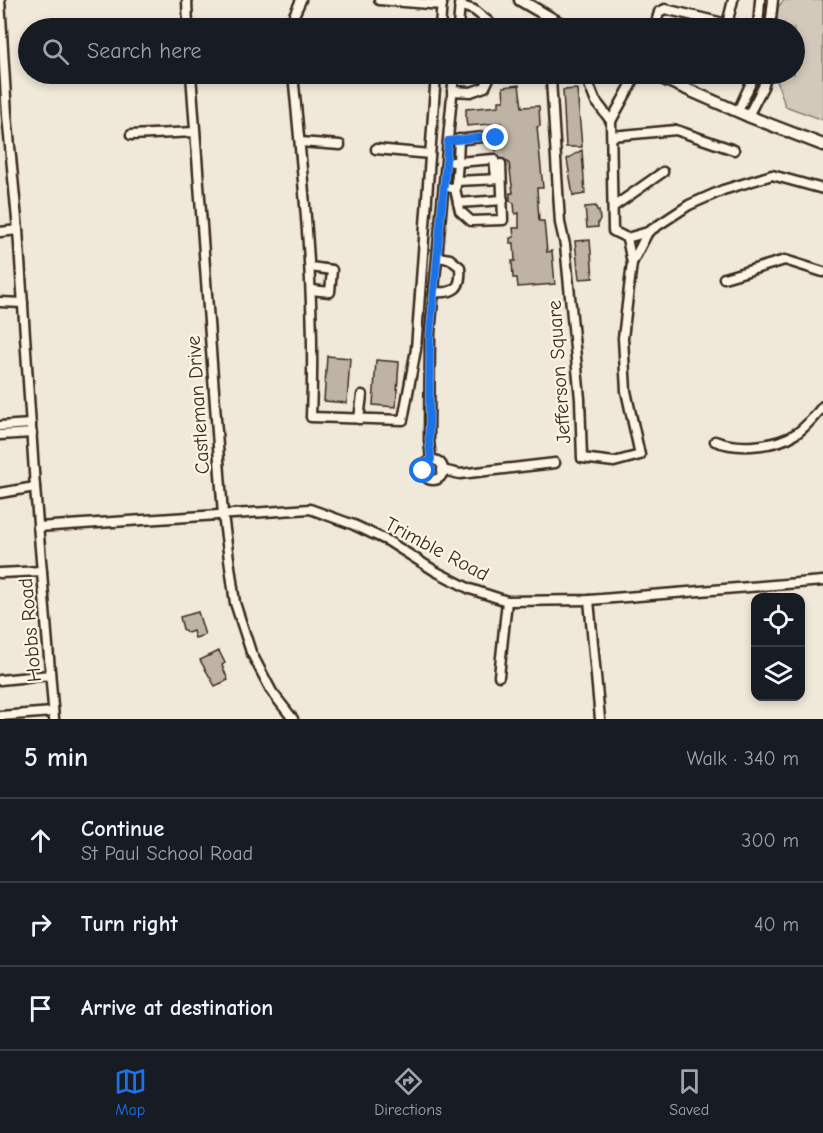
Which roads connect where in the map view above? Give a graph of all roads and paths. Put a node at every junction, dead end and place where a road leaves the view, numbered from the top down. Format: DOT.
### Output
graph roads {
  1 [pos="0,0"];
  2 [pos="186,0"];
  3 [pos="301,0"];
  4 [pos="379,0"];
  5 [pos="520,0"];
  6 [pos="734,0"];
  7 [pos="760,0"];
  8 [pos="773,0"];
  9 [pos="442,2"];
  10 [pos="460,2"];
  11 [pos="187,18"];
  12 [pos="293,18"];
  13 [pos="441,18"];
  14 [pos="459,18"];
  15 [pos="484,18"];
  16 [pos="551,18"];
  17 [pos="657,18"];
  18 [pos="698,18"];
  19 [pos="729,18"];
  20 [pos="759,18"];
  21 [pos="771,18"];
  22 [pos="1,26"];
  23 [pos="192,84"];
  24 [pos="294,84"];
  25 [pos="435,84"];
  26 [pos="453,84"];
  27 [pos="486,84"];
  28 [pos="551,84"];
  29 [pos="589,84"];
  30 [pos="631,84"];
  31 [pos="675,84"];
  32 [pos="752,84"];
  33 [pos="764,84"];
  34 [pos="453,91"];
  35 [pos="743,113"];
  36 [pos="3,115"];
  37 [pos="611,121"];
  38 [pos="195,132"];
  39 [pos="131,135"];
  40 [pos="612,136"];
  41 [pos="496,138"];
  42 [pos="459,139"];
  43 [pos="448,141"];
  44 [pos="300,142"];
  45 [pos="340,145"];
  46 [pos="823,145"];
  47 [pos="376,149"];
  48 [pos="734,150"];
  49 [pos="430,154"];
  50 [pos="446,162"];
  51 [pos="458,162"];
  52 [pos="501,164"];
  53 [pos="663,172"];
  54 [pos="499,179"];
  55 [pos="456,185"];
  56 [pos="444,186"];
  57 [pos="823,189"];
  58 [pos="503,200"];
  59 [pos="458,203"];
  60 [pos="613,207"];
  61 [pos="18,230"];
  62 [pos="0,232"];
  63 [pos="648,232"];
  64 [pos="627,238"];
  65 [pos="438,257"];
  66 [pos="632,263"];
  67 [pos="310,267"];
  68 [pos="823,272"];
  69 [pos="724,278"];
  70 [pos="311,290"];
  71 [pos="434,292"];
  72 [pos="0,302"];
  73 [pos="22,303"];
  74 [pos="362,395"];
  75 [pos="823,406"];
  76 [pos="359,419"];
  77 [pos="31,424"];
  78 [pos="0,426"];
  79 [pos="32,433"];
  80 [pos="0,435"];
  81 [pos="715,441"];
  82 [pos="431,460"];
  83 [pos="555,463"];
  84 [pos="442,470"];
  85 [pos="35,487"];
  86 [pos="0,493"];
  87 [pos="222,515"];
  88 [pos="38,527"];
  89 [pos="42,572"];
  90 [pos="0,573"];
  91 [pos="823,581"];
  92 [pos="589,600"];
  93 [pos="507,602"];
  94 [pos="50,675"];
  95 [pos="499,676"];
  96 [pos="0,680"];
  97 [pos="53,715"];
  98 [pos="0,716"];
  99 [pos="293,719"];
  100 [pos="600,719"];
  1 -- 22 [label="street, Hobbs Road"];
  2 -- 11 [label="street"];
  3 -- 12 [label="street"];
  4 -- 9 [label="street"];
  5 -- 16 [label="main road"];
  6 -- 19 [label="street"];
  7 -- 20 [label="street"];
  8 -- 21 [label="street"];
  9 -- 13 [label="street"];
  10 -- 14 [label="street"];
  10 -- 15 [label="street"];
  17 -- 18 [label="street"];
  22 -- 36 [label="street, Hobbs Road"];
  23 -- 38 [label="street, Castleman Drive"];
  24 -- 44 [label="street"];
  25 -- 49 [label="street"];
  26 -- 34 [label="street"];
  27 -- 34 [label="street"];
  28 -- 66 [label="street, Jefferson Square"];
  29 -- 37 [label="street"];
  30 -- 37 [label="street"];
  31 -- 35 [label="main road"];
  32 -- 35 [label="street"];
  33 -- 35 [label="street"];
  34 -- 43 [label="street"];
  35 -- 46 [label="main road"];
  36 -- 61 [label="street, Hobbs Road"];
  37 -- 40 [label="street, Jefferson Square"];
  38 -- 39 [label="street"];
  38 -- 87 [label="street, Castleman Drive"];
  40 -- 48 [label="street"];
  40 -- 60 [label="street, Jefferson Square"];
  41 -- 42 [label="street"];
  42 -- 43 [label="street"];
  42 -- 51 [label="street"];
  43 -- 50 [label="street"];
  44 -- 45 [label="street"];
  44 -- 67 [label="street"];
  47 -- 49 [label="street"];
  49 -- 76 [label="street"];
  50 -- 51 [label="street"];
  50 -- 56 [label="street"];
  51 -- 54 [label="street"];
  51 -- 55 [label="street"];
  52 -- 54 [label="street"];
  53 -- 60 [label="street"];
  54 -- 55 [label="street"];
  54 -- 58 [label="street"];
  55 -- 56 [label="street"];
  55 -- 59 [label="street"];
  56 -- 65 [label="street"];
  57 -- 63 [label="street, Jefferson Square"];
  58 -- 59 [label="street"];
  58 -- 59 [label="street"];
  60 -- 64 [label="street, Jefferson Square"];
  61 -- 62 [label="street"];
  61 -- 73 [label="street, Hobbs Road"];
  63 -- 64 [label="street, Jefferson Square"];
  63 -- 66 [label="street, Jefferson Square"];
  64 -- 66 [label="street, Jefferson Square"];
  65 -- 71 [label="street"];
  65 -- 71 [label="street"];
  67 -- 70 [label="street"];
  67 -- 70 [label="street"];
  68 -- 69 [label="street"];
  70 -- 76 [label="street"];
  71 -- 82 [label="street"];
  72 -- 73 [label="street"];
  73 -- 77 [label="street, Hobbs Road"];
  74 -- 76 [label="street"];
  75 -- 81 [label="street"];
  77 -- 78 [label="street"];
  77 -- 79 [label="street, Hobbs Road"];
  79 -- 80 [label="street"];
  79 -- 85 [label="street, Hobbs Road"];
  82 -- 84 [label="street"];
  82 -- 84 [label="street"];
  83 -- 84 [label="street"];
  85 -- 86 [label="street"];
  85 -- 88 [label="street, Hobbs Road"];
  87 -- 88 [label="street, Trimble Road"];
  87 -- 93 [label="street, Trimble Road"];
  87 -- 99 [label="street, Castleman Drive"];
  88 -- 89 [label="street, Hobbs Road"];
  89 -- 90 [label="street"];
  89 -- 94 [label="street, Hobbs Road"];
  91 -- 92 [label="street, Trimble Road"];
  92 -- 93 [label="street, Trimble Road"];
  92 -- 100 [label="street"];
  93 -- 95 [label="street"];
  94 -- 96 [label="street"];
  94 -- 97 [label="street, Hobbs Road"];
  97 -- 98 [label="street"];
}
